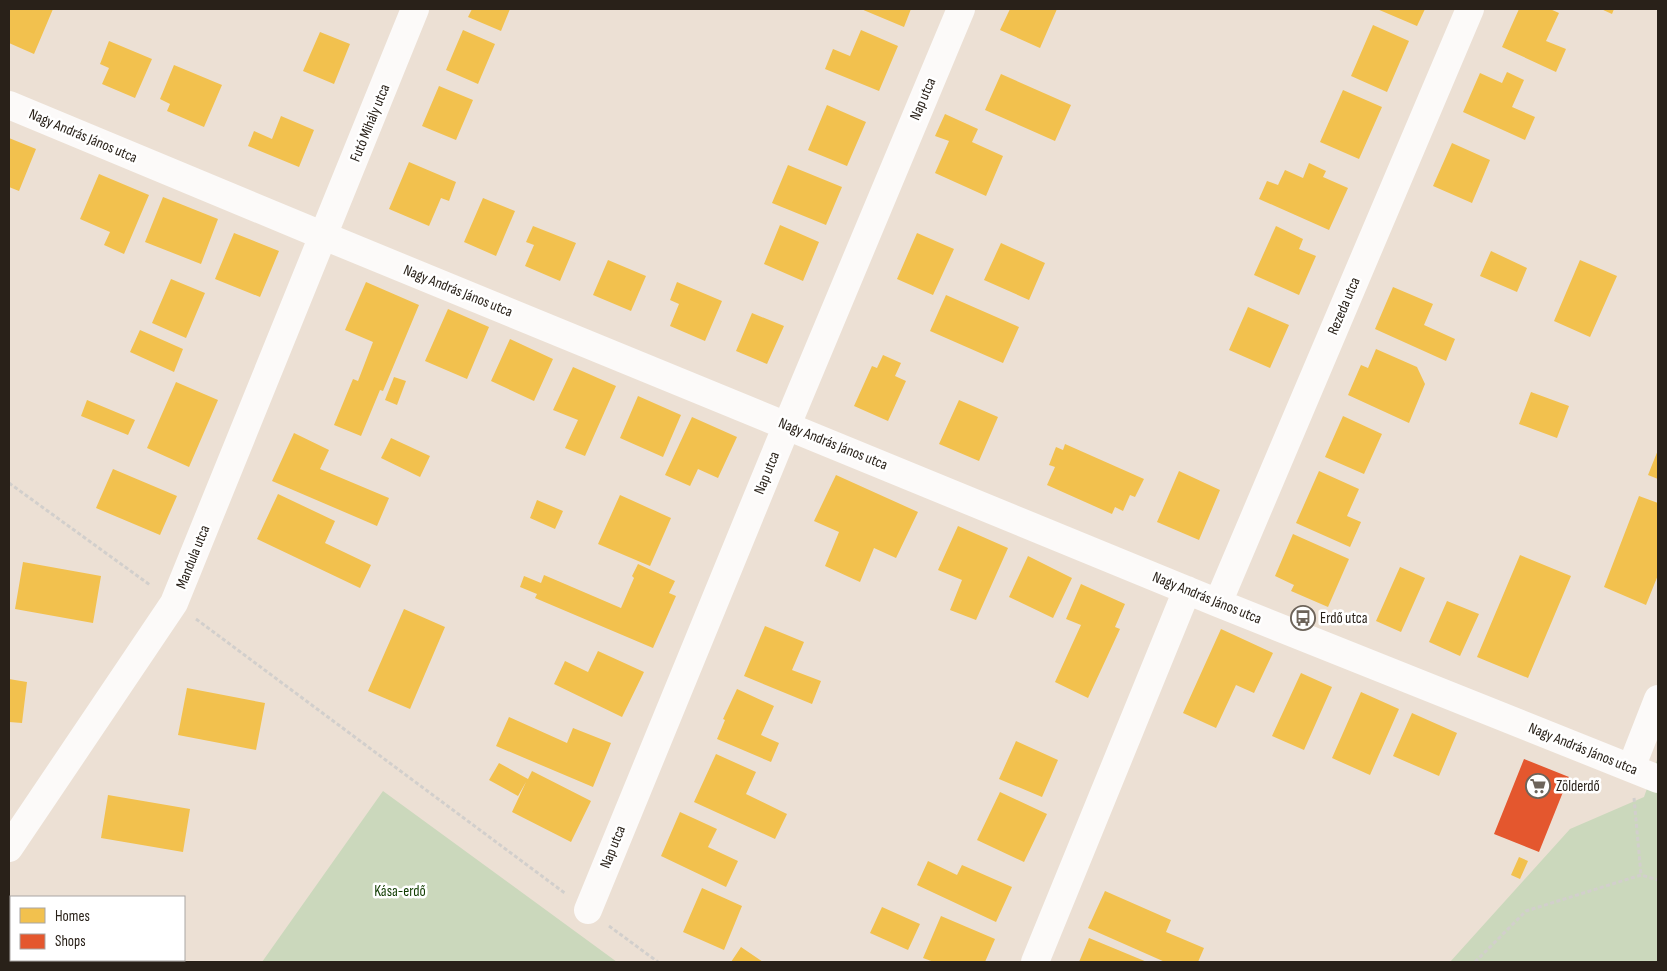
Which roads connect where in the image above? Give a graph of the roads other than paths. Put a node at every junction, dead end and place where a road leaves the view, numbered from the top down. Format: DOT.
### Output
graph roads {
  1 [pos="415,9"];
  2 [pos="961,9"];
  3 [pos="1470,9"];
  4 [pos="9,105"];
  5 [pos="324,236"];
  6 [pos="787,425"];
  7 [pos="1187,590"];
  8 [pos="1218,603"];
  9 [pos="1658,699"];
  10 [pos="1631,768"];
  11 [pos="1658,779"];
  12 [pos="9,848"];
  13 [pos="588,910"];
  14 [pos="1035,962"];
  1 -- 5 [label="street, Futó Mihály utca"];
  2 -- 6 [label="street, Nap utca"];
  3 -- 8 [label="street, Rezeda utca"];
  4 -- 5 [label="street, Nagy András János utca"];
  5 -- 6 [label="street, Nagy András János utca"];
  5 -- 12 [label="street, Mandula utca"];
  6 -- 7 [label="street, Nagy András János utca"];
  6 -- 13 [label="street, Nap utca"];
  7 -- 8 [label="street, Nagy András János utca"];
  7 -- 14 [label="street"];
  8 -- 10 [label="street, Nagy András János utca"];
  9 -- 10 [label="street"];
  10 -- 11 [label="street, Nagy András János utca"];
}
